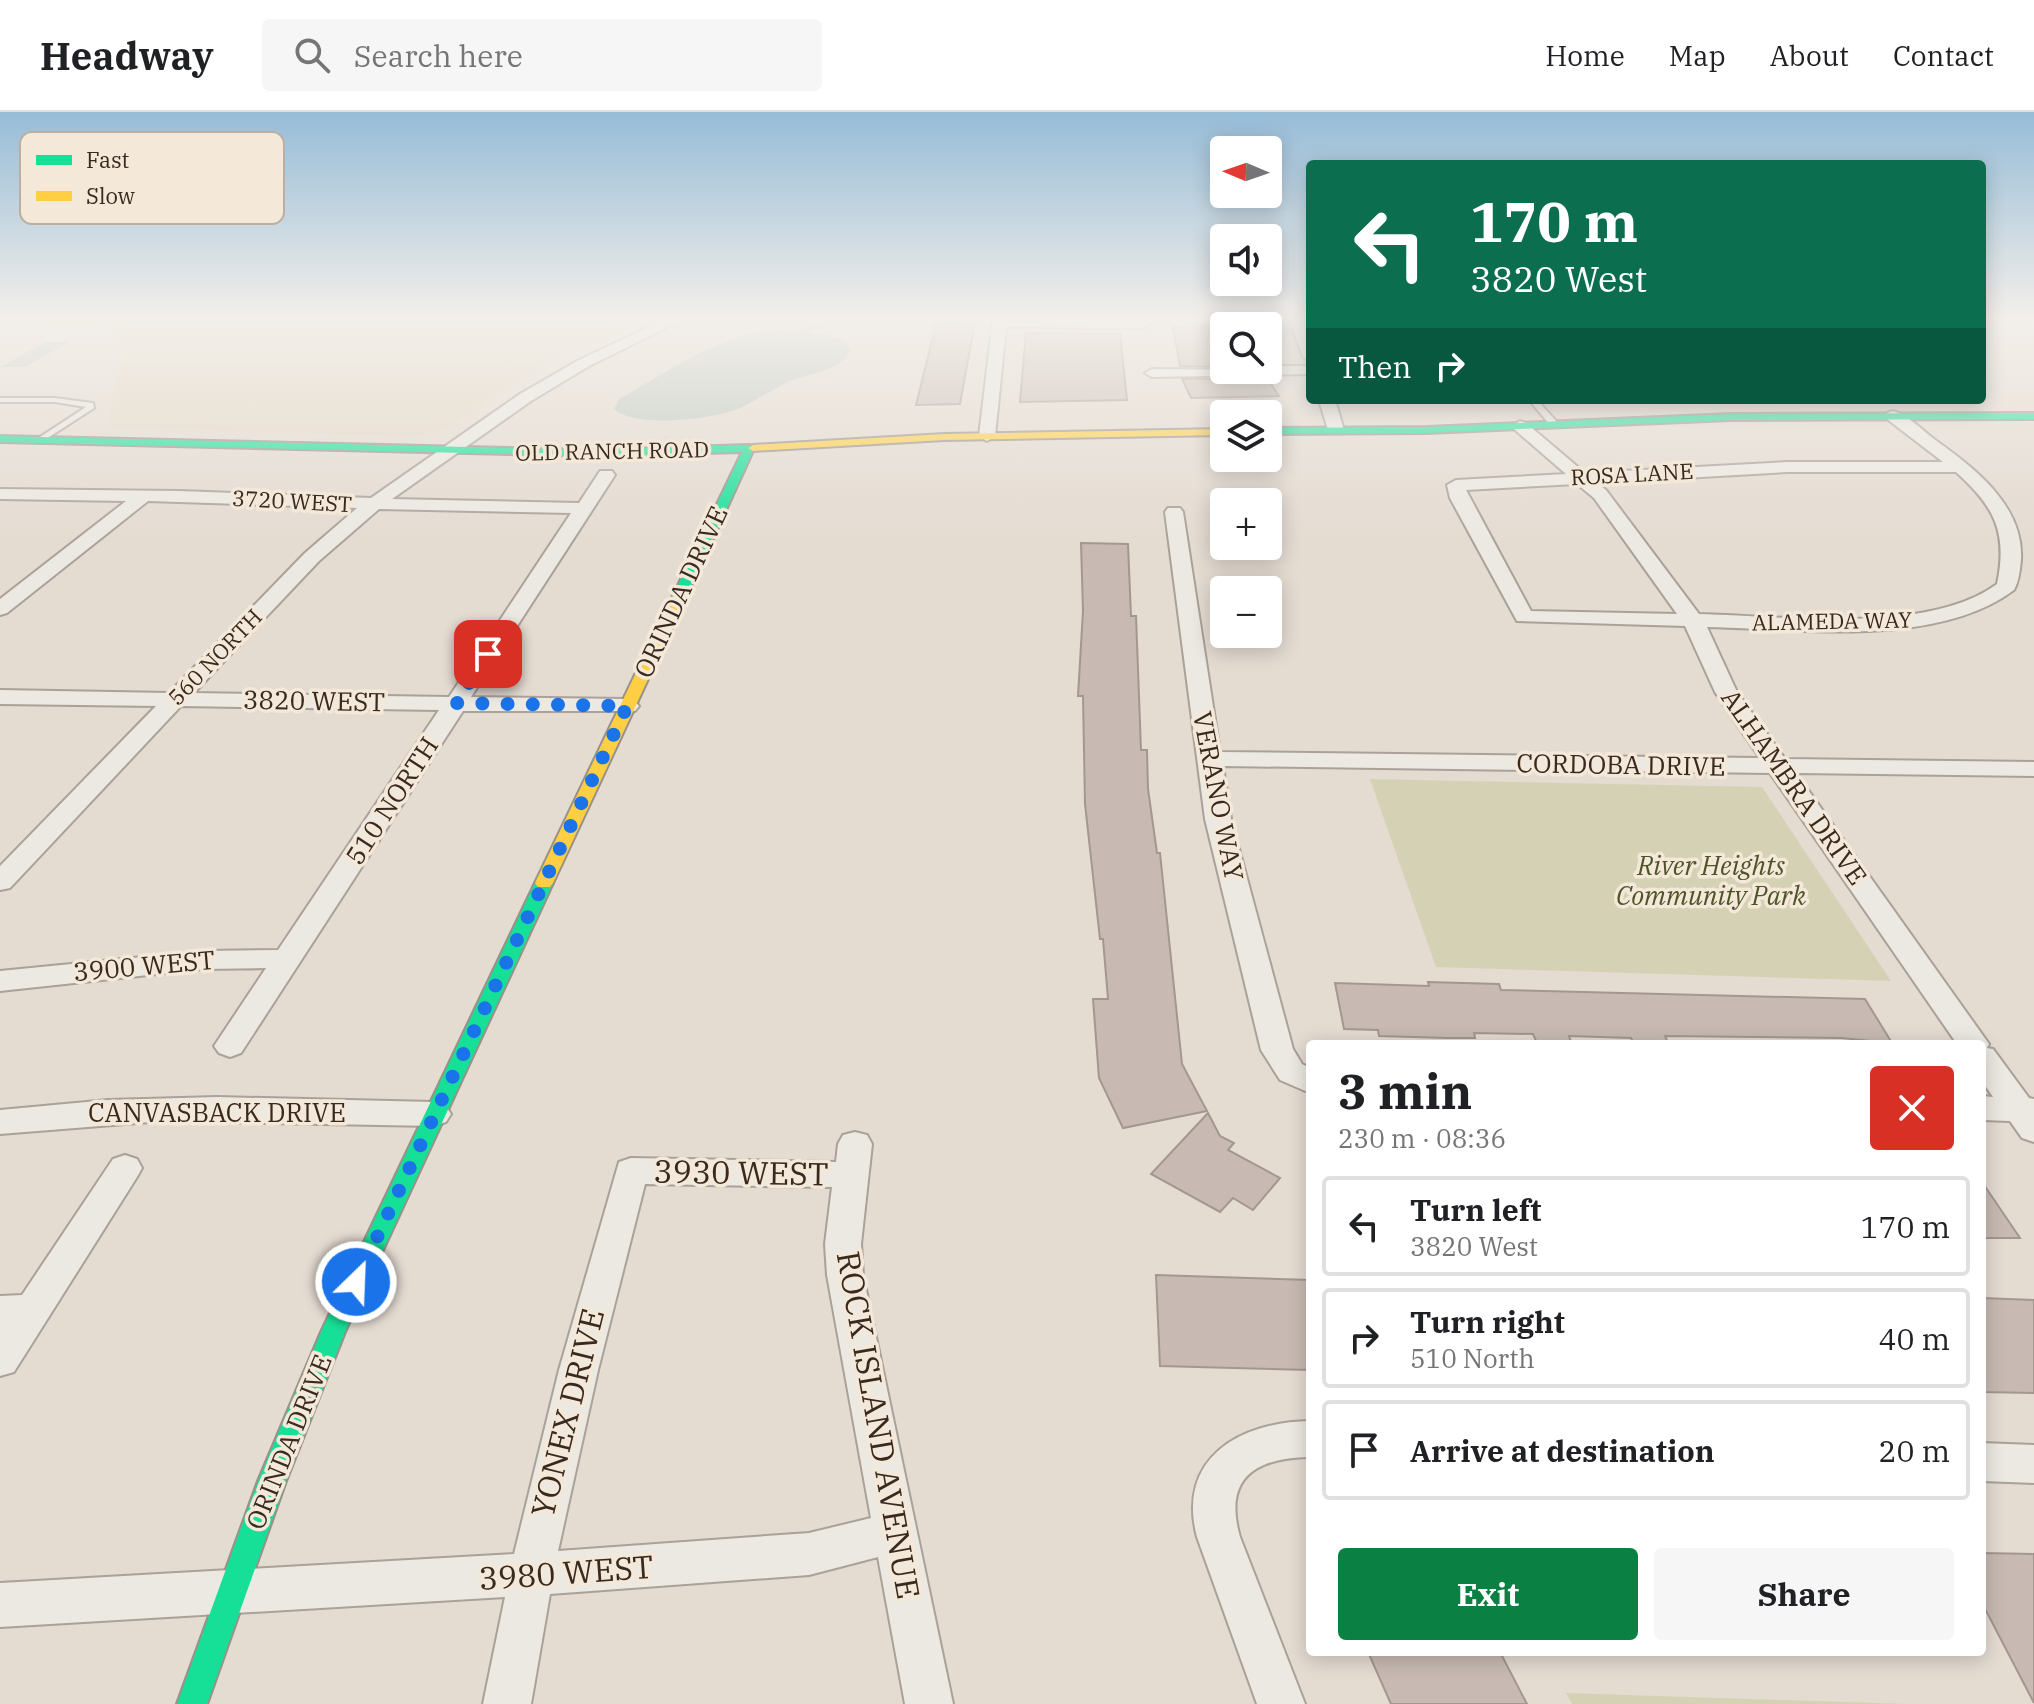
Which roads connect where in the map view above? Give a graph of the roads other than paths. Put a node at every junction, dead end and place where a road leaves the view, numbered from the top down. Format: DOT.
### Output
graph roads {
  1 [pos="532,393"];
  2 [pos="992,393"];
  3 [pos="0,400"];
  4 [pos="1328,404"];
  5 [pos="1536,404"];
  6 [pos="1893,416"];
  7 [pos="2034,416"];
  8 [pos="1554,424"];
  9 [pos="1520,426"];
  10 [pos="1336,430"];
  11 [pos="1282,431"];
  12 [pos="1210,432"];
  13 [pos="987,436"];
  14 [pos="0,439"];
  15 [pos="43,439"];
  16 [pos="749,448"];
  17 [pos="447,450"];
  18 [pos="1957,467"];
  19 [pos="606,475"];
  20 [pos="1582,477"];
  21 [pos="0,494"];
  22 [pos="143,496"];
  23 [pos="373,504"];
  24 [pos="585,508"];
  25 [pos="1174,512"];
  26 [pos="0,609"];
  27 [pos="1524,617"];
  28 [pos="1694,622"];
  29 [pos="0,697"];
  30 [pos="173,699"];
  31 [pos="456,703"];
  32 [pos="627,706"];
  33 [pos="1207,759"];
  34 [pos="1779,768"];
  35 [pos="2034,769"];
  36 [pos="0,882"];
  37 [pos="288,959"];
  38 [pos="0,981"];
  39 [pos="1970,1040"];
  40 [pos="230,1046"];
  41 [pos="1986,1062"];
  42 [pos="1301,1077"];
  43 [pos="1986,1109"];
  44 [pos="434,1114"];
  45 [pos="2029,1117"];
  46 [pos="0,1122"];
  47 [pos="853,1160"];
  48 [pos="125,1168"];
  49 [pos="631,1171"];
  50 [pos="16,1311"];
  51 [pos="0,1360"];
  52 [pos="1306,1439"];
  53 [pos="1986,1462"];
  54 [pos="2034,1464"];
  55 [pos="897,1532"];
  56 [pos="529,1576"];
  57 [pos="232,1590"];
  58 [pos="0,1605"];
  59 [pos="192,1704"];
  60 [pos="507,1704"];
  61 [pos="929,1704"];
  62 [pos="1281,1704"];
  1 -- 17 [label="street, 560 NORTH"];
  2 -- 13 [label="street"];
  3 -- 15 [label="lane"];
  4 -- 10 [label="street"];
  5 -- 8 [label="lane"];
  6 -- 7 [label="street"];
  6 -- 8 [label="street"];
  6 -- 18 [label="street, ALAMEDA WAY"];
  8 -- 9 [label="street"];
  9 -- 10 [label="street"];
  9 -- 20 [label="street, ALHAMBRA DRIVE"];
  10 -- 11 [label="street"];
  12 -- 13 [label="street, OLD RANCH ROAD"];
  13 -- 16 [label="street, OLD RANCH ROAD"];
  14 -- 15 [label="street, OLD RANCH ROAD"];
  15 -- 17 [label="street, OLD RANCH ROAD"];
  16 -- 17 [label="street, OLD RANCH ROAD"];
  16 -- 32 [label="street, ORINDA DRIVE"];
  17 -- 23 [label="street, 560 NORTH"];
  18 -- 20 [label="street, ROSA LANE"];
  18 -- 28 [label="street, ALAMEDA WAY"];
  19 -- 24 [label="street, 510 NORTH"];
  20 -- 27 [label="street, ROSA LANE"];
  20 -- 28 [label="street, ALHAMBRA DRIVE"];
  21 -- 22 [label="street, 3720 WEST"];
  22 -- 23 [label="street, 3720 WEST"];
  22 -- 26 [label="street"];
  23 -- 24 [label="street, 3720 WEST"];
  23 -- 30 [label="street, 560 NORTH"];
  24 -- 31 [label="street, 510 NORTH"];
  25 -- 33 [label="street, VERANO WAY"];
  27 -- 28 [label="street, ALAMEDA WAY"];
  28 -- 34 [label="street, ALHAMBRA DRIVE"];
  29 -- 30 [label="street, 3820 WEST"];
  30 -- 31 [label="street, 3820 WEST"];
  30 -- 36 [label="street, 560 NORTH"];
  31 -- 32 [label="street, 3820 WEST"];
  31 -- 37 [label="street, 510 NORTH"];
  32 -- 44 [label="street, ORINDA DRIVE"];
  33 -- 34 [label="street, CORDOBA DRIVE"];
  33 -- 42 [label="street, VERANO WAY"];
  34 -- 35 [label="street, CORDOBA DRIVE"];
  34 -- 39 [label="street, ALHAMBRA DRIVE"];
  37 -- 38 [label="street, 3900 WEST"];
  37 -- 40 [label="street, 510 NORTH"];
  41 -- 45 [label="street"];
  43 -- 45 [label="street"];
  44 -- 46 [label="street, CANVASBACK DRIVE"];
  44 -- 57 [label="street, ORINDA DRIVE"];
  47 -- 49 [label="street, 3930 WEST"];
  47 -- 55 [label="street, ROCK ISLAND AVENUE"];
  48 -- 50 [label="street"];
  49 -- 56 [label="street, YONEX DRIVE"];
  50 -- 51 [label="street"];
  52 -- 62 [label="street"];
  53 -- 54 [label="street"];
  55 -- 56 [label="street, 3980 WEST"];
  55 -- 61 [label="street, ROCK ISLAND AVENUE"];
  56 -- 57 [label="street, 3980 WEST"];
  56 -- 60 [label="street, YONEX DRIVE"];
  57 -- 58 [label="street, 3980 WEST"];
  57 -- 59 [label="street, ORINDA DRIVE"];
}
